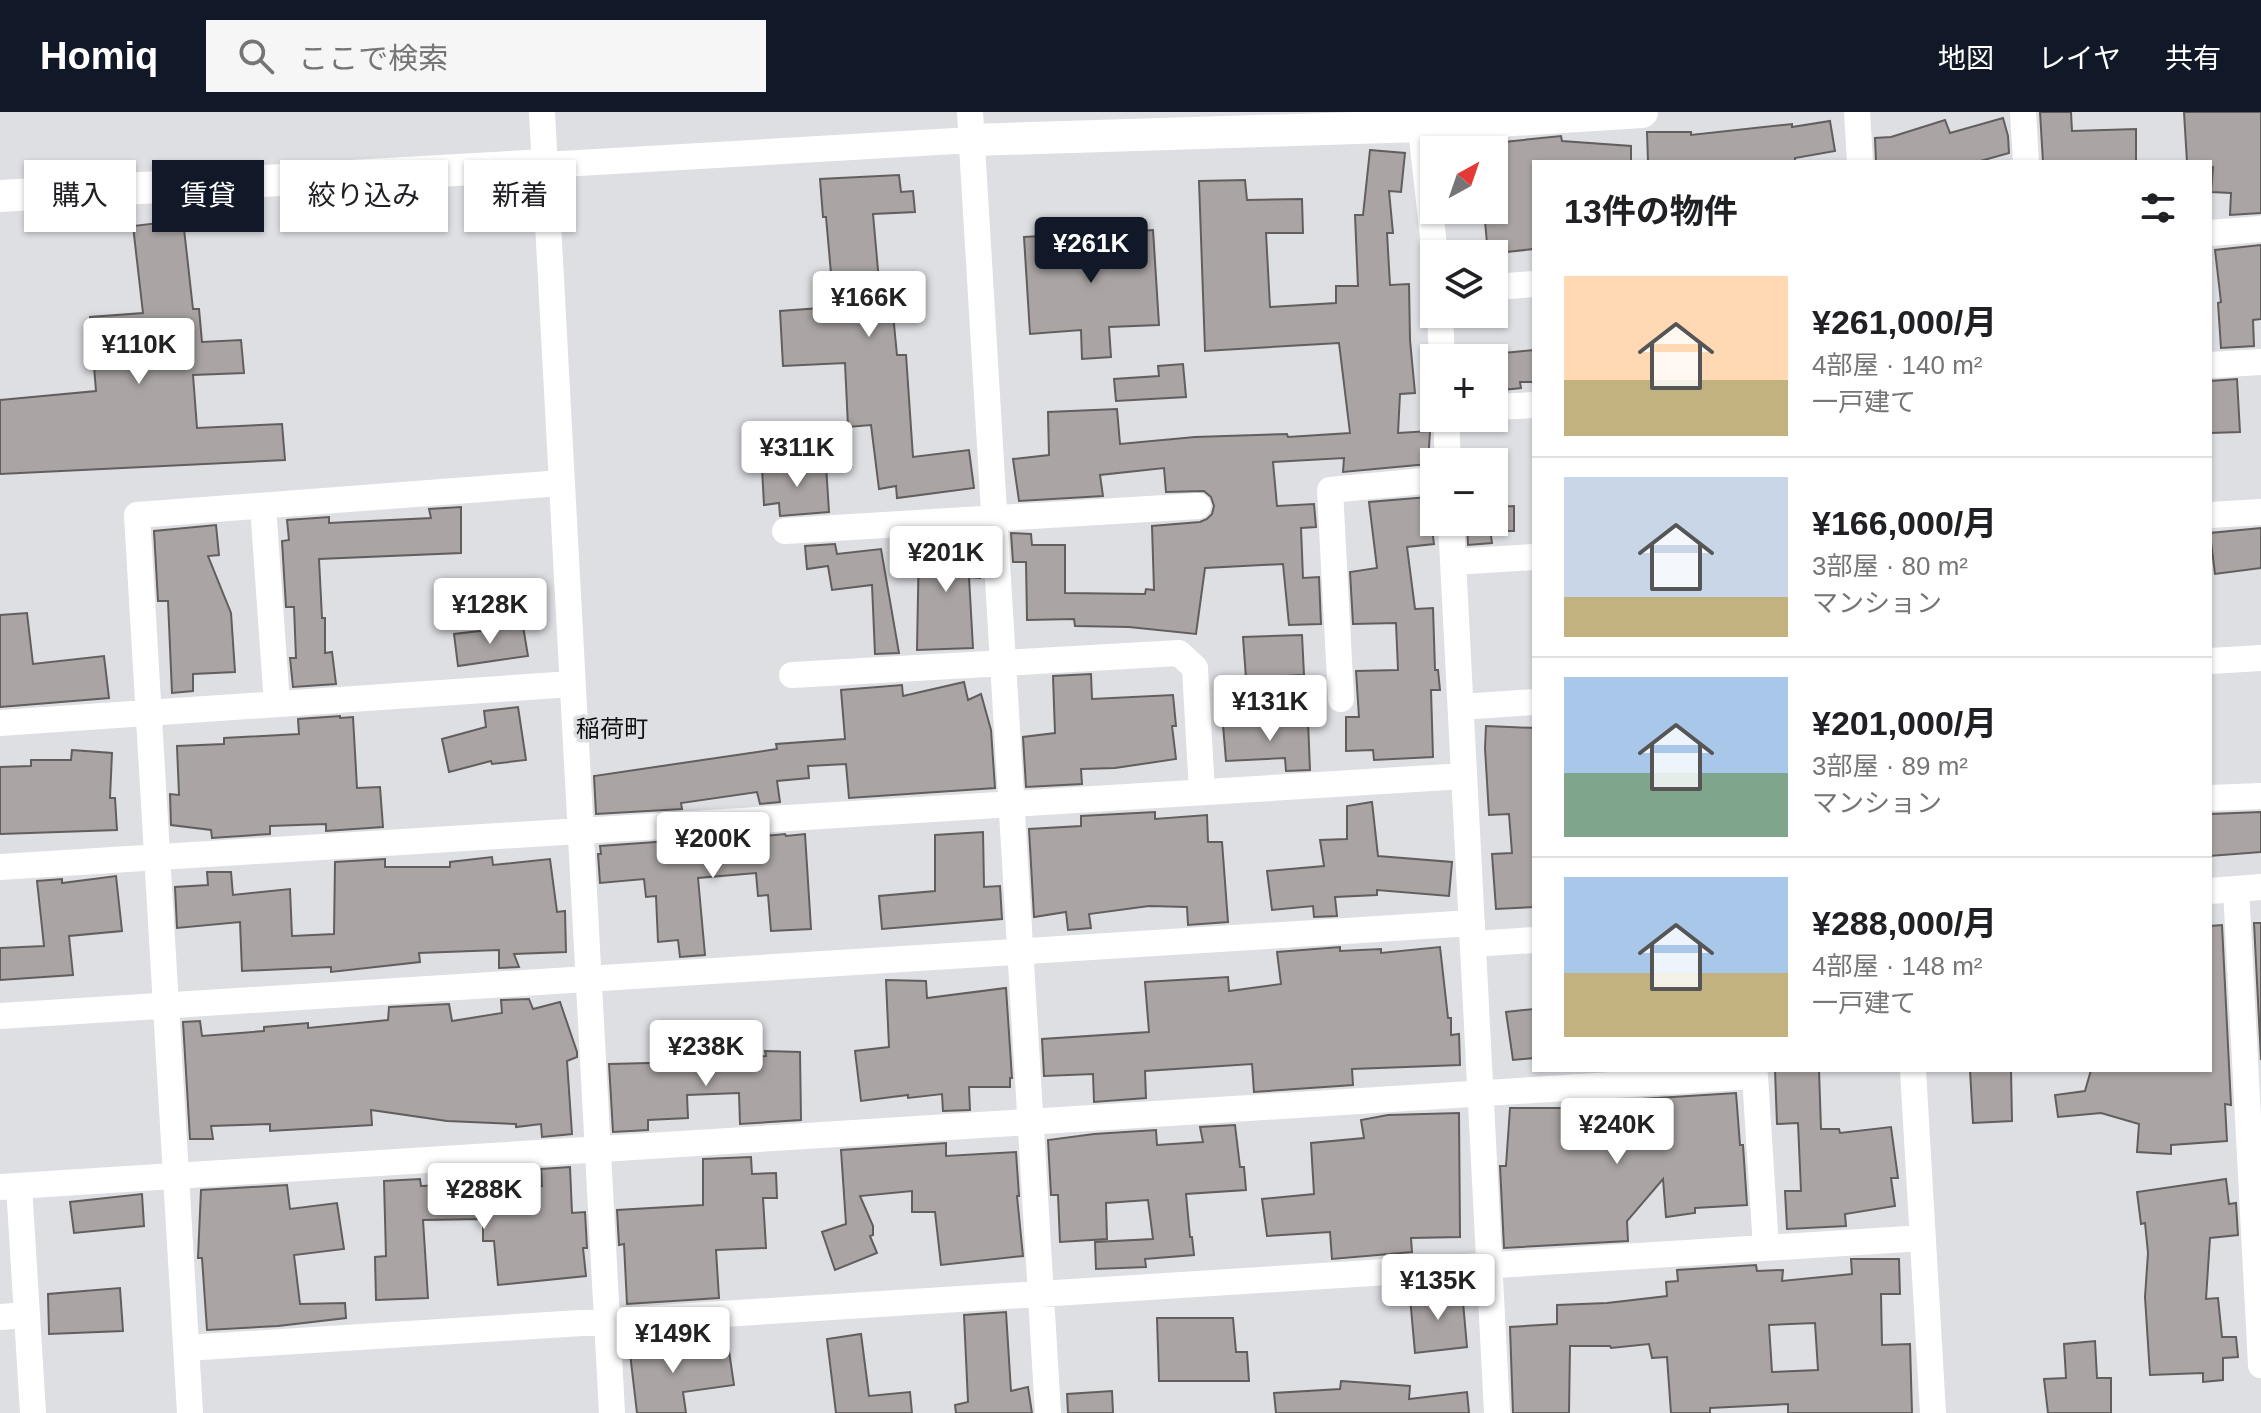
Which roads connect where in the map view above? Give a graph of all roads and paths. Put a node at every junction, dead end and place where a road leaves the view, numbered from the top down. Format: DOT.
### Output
graph roads {
  1 [pos="542,112"];
  2 [pos="1642,112"];
  3 [pos="1857,112"];
  4 [pos="2023,112"];
  5 [pos="1420,119"];
  6 [pos="971,126"];
  7 [pos="544,160"];
  8 [pos="1860,160"];
  9 [pos="2026,160"];
  10 [pos="576,162"];
  11 [pos="464,170"];
  12 [pos="0,196"];
  13 [pos="2261,229"];
  14 [pos="548,232"];
  15 [pos="2212,233"];
  16 [pos="1433,240"];
  17 [pos="1532,284"];
  18 [pos="1508,286"];
  19 [pos="2261,362"];
  20 [pos="2212,365"];
  21 [pos="1532,405"];
  22 [pos="1508,406"];
  23 [pos="1420,481"];
  24 [pos="561,483"];
  25 [pos="263,506"];
  26 [pos="1198,506"];
  27 [pos="2261,512"];
  28 [pos="2212,515"];
  29 [pos="994,518"];
  30 [pos="785,531"];
  31 [pos="1452,536"];
  32 [pos="1532,557"];
  33 [pos="1453,562"];
  34 [pos="2261,658"];
  35 [pos="2212,661"];
  36 [pos="1003,663"];
  37 [pos="792,675"];
  38 [pos="572,684"];
  39 [pos="1341,699"];
  40 [pos="1532,702"];
  41 [pos="277,704"];
  42 [pos="1461,707"];
  43 [pos="148,713"];
  44 [pos="0,723"];
  45 [pos="1464,776"];
  46 [pos="1202,792"];
  47 [pos="2261,796"];
  48 [pos="2212,798"];
  49 [pos="1011,804"];
  50 [pos="580,831"];
  51 [pos="157,857"];
  52 [pos="0,867"];
  53 [pos="2236,889"];
  54 [pos="1472,934"];
  55 [pos="1532,940"];
  56 [pos="1020,952"];
  57 [pos="589,979"];
  58 [pos="166,1006"];
  59 [pos="0,1016"];
  60 [pos="1913,1072"];
  61 [pos="1480,1094"];
  62 [pos="1030,1122"];
  63 [pos="598,1150"];
  64 [pos="176,1176"];
  65 [pos="9,1187"];
  66 [pos="1923,1238"];
  67 [pos="1766,1248"];
  68 [pos="1489,1265"];
  69 [pos="1041,1294"];
  70 [pos="27,1315"];
  71 [pos="0,1317"];
  72 [pos="607,1321"];
  73 [pos="186,1348"];
  74 [pos="2261,1365"];
  75 [pos="33,1413"];
  76 [pos="190,1413"];
  77 [pos="612,1413"];
  78 [pos="1048,1413"];
  79 [pos="1497,1413"];
  80 [pos="1933,1413"];
  1 -- 7 [label="street"];
  2 -- 5 [label="street"];
  3 -- 8 [label="street"];
  4 -- 9 [label="street"];
  5 -- 6 [label="street"];
  5 -- 16 [label="street"];
  6 -- 10 [label="street"];
  6 -- 29 [label="street"];
  11 -- 12 [label="street"];
  13 -- 15 [label="street"];
  14 -- 24 [label="street"];
  17 -- 18 [label="street"];
  19 -- 20 [label="street"];
  21 -- 22 [label="street"];
  23 -- 39 [label="street"];
  24 -- 25 [label="street"];
  24 -- 38 [label="street"];
  25 -- 41 [label="street"];
  25 -- 43 [label="street"];
  26 -- 29 [label="street"];
  27 -- 28 [label="street"];
  29 -- 30 [label="street"];
  29 -- 36 [label="street"];
  31 -- 33 [label="street"];
  32 -- 33 [label="street"];
  33 -- 42 [label="street"];
  34 -- 35 [label="street"];
  36 -- 37 [label="street"];
  36 -- 46 [label="street"];
  36 -- 49 [label="street"];
  38 -- 41 [label="street"];
  38 -- 50 [label="street"];
  40 -- 42 [label="street"];
  41 -- 43 [label="street"];
  42 -- 45 [label="street"];
  43 -- 44 [label="street"];
  43 -- 51 [label="street"];
  45 -- 46 [label="street"];
  45 -- 54 [label="street"];
  46 -- 49 [label="street"];
  47 -- 48 [label="street"];
  49 -- 50 [label="street"];
  49 -- 56 [label="street"];
  50 -- 51 [label="street"];
  50 -- 57 [label="street"];
  51 -- 52 [label="street"];
  51 -- 58 [label="street"];
  53 -- 74 [label="street"];
  54 -- 55 [label="street"];
  54 -- 56 [label="street"];
  54 -- 61 [label="street"];
  56 -- 57 [label="street"];
  56 -- 62 [label="street"];
  57 -- 58 [label="street"];
  57 -- 63 [label="street"];
  58 -- 59 [label="street"];
  58 -- 64 [label="street"];
  60 -- 66 [label="street"];
  61 -- 62 [label="street"];
  61 -- 67 [label="street"];
  61 -- 68 [label="street"];
  62 -- 63 [label="street"];
  62 -- 69 [label="street"];
  63 -- 64 [label="street"];
  63 -- 72 [label="street"];
  64 -- 65 [label="street"];
  64 -- 73 [label="street"];
  65 -- 70 [label="street"];
  66 -- 67 [label="street"];
  66 -- 80 [label="street"];
  67 -- 68 [label="street"];
  68 -- 69 [label="street"];
  68 -- 79 [label="street"];
  69 -- 72 [label="street"];
  69 -- 78 [label="street"];
  70 -- 71 [label="street"];
  70 -- 75 [label="street"];
  72 -- 73 [label="street"];
  72 -- 77 [label="street"];
  73 -- 76 [label="street"];
}
